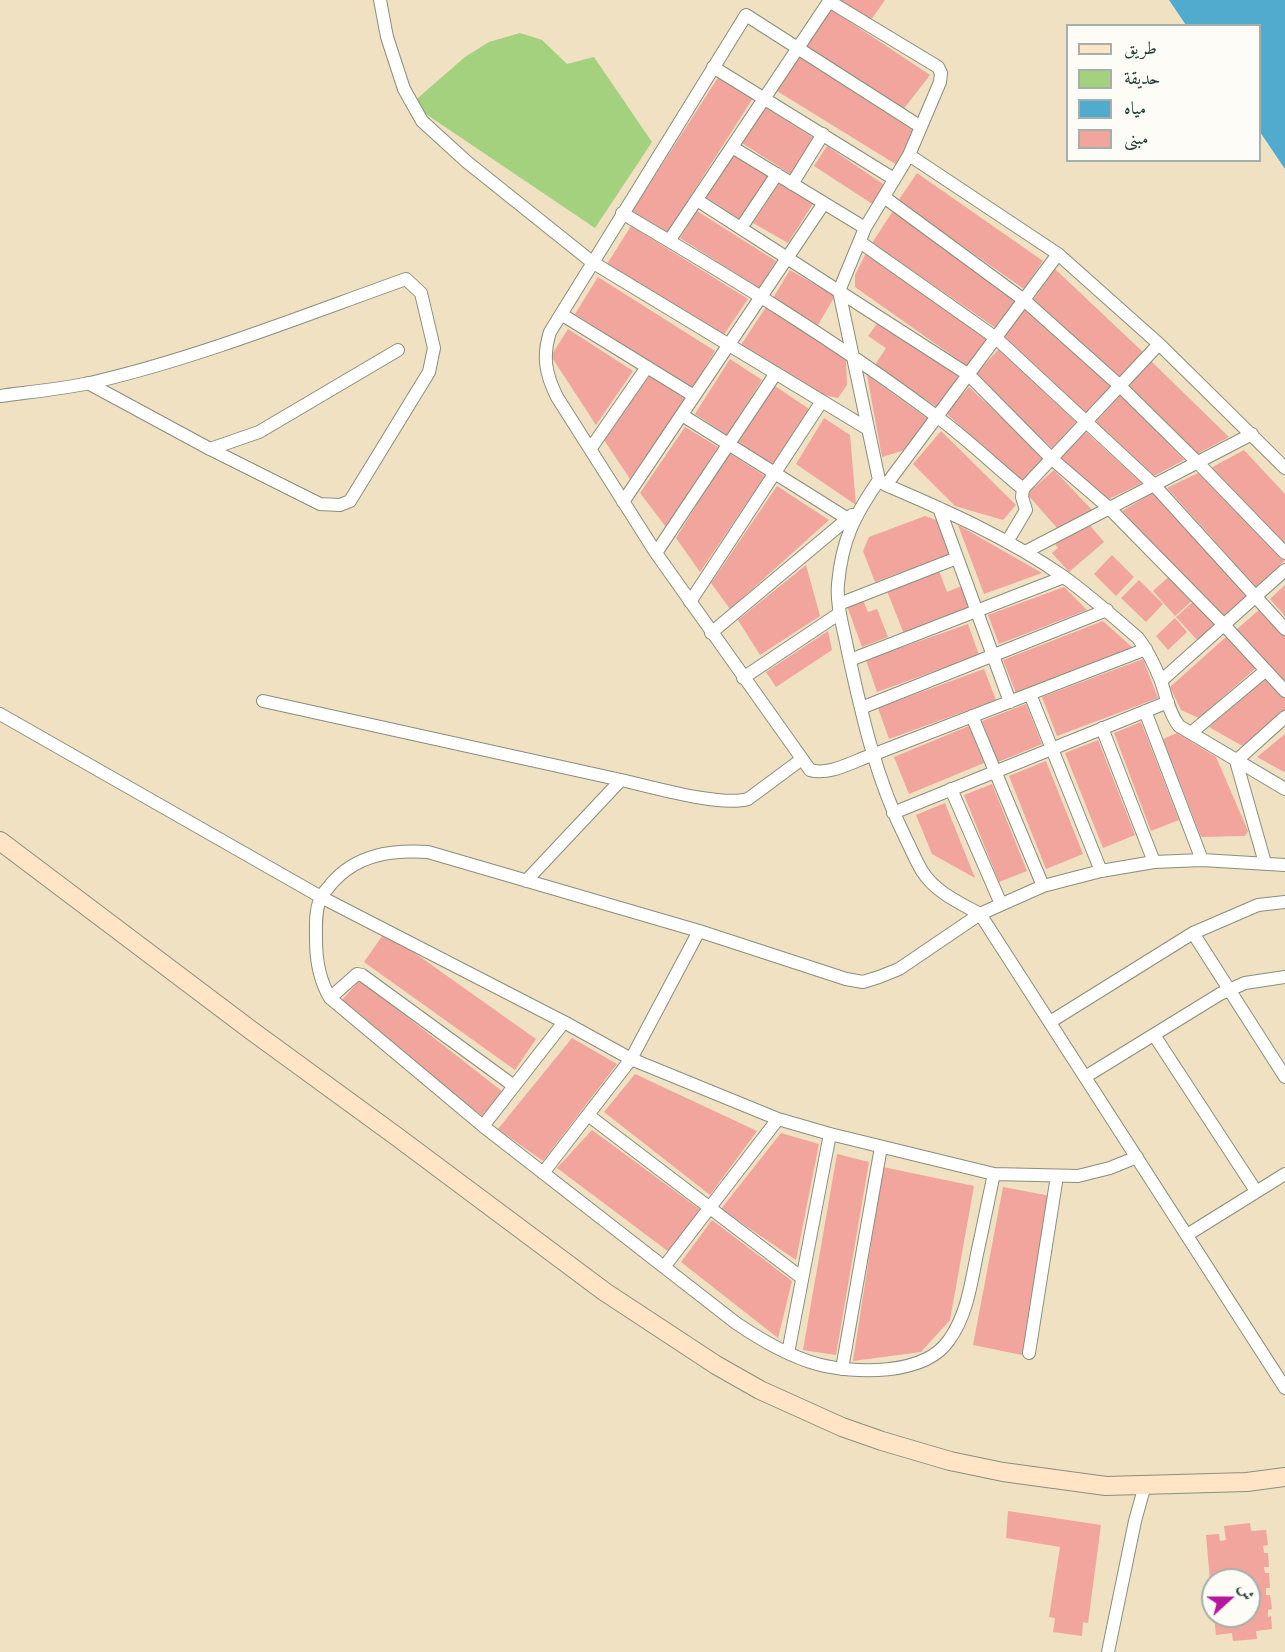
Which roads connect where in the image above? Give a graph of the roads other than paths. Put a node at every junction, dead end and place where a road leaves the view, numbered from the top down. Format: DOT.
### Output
graph roads {
  1 [pos="380,0"];
  2 [pos="830,1"];
  3 [pos="798,48"];
  4 [pos="713,66"];
  5 [pos="765,99"];
  6 [pos="921,127"];
  7 [pos="823,134"];
  8 [pos="732,147"];
  9 [pos="909,154"];
  10 [pos="777,174"];
  11 [pos="894,179"];
  12 [pos="792,184"];
  13 [pos="884,198"];
  14 [pos="697,200"];
  15 [pos="824,203"];
  16 [pos="622,213"];
  17 [pos="741,228"];
  18 [pos="865,228"];
  19 [pos="669,241"];
  20 [pos="860,242"];
  21 [pos="1058,254"];
  22 [pos="787,258"];
  23 [pos="592,262"];
  24 [pos="838,291"];
  25 [pos="761,297"];
  26 [pos="1024,300"];
  27 [pos="561,314"];
  28 [pos="996,338"];
  29 [pos="1159,344"];
  30 [pos="729,345"];
  31 [pos="398,350"];
  32 [pos="852,356"];
  33 [pos="647,367"];
  34 [pos="776,374"];
  35 [pos="969,375"];
  36 [pos="88,383"];
  37 [pos="1119,386"];
  38 [pos="0,396"];
  39 [pos="694,396"];
  40 [pos="822,401"];
  41 [pos="682,416"];
  42 [pos="937,417"];
  43 [pos="1086,421"];
  44 [pos="868,429"];
  45 [pos="1252,434"];
  46 [pos="728,444"];
  47 [pos="591,448"];
  48 [pos="210,449"];
  49 [pos="1051,458"];
  50 [pos="1197,462"];
  51 [pos="1285,468"];
  52 [pos="774,473"];
  53 [pos="882,482"];
  54 [pos="1154,485"];
  55 [pos="1023,489"];
  56 [pos="624,502"];
  57 [pos="939,508"];
  58 [pos="1109,508"];
  59 [pos="858,510"];
  60 [pos="848,519"];
  61 [pos="1007,542"];
  62 [pos="1025,552"];
  63 [pos="656,553"];
  64 [pos="1285,553"];
  65 [pos="957,558"];
  66 [pos="1285,570"];
  67 [pos="1064,577"];
  68 [pos="1256,596"];
  69 [pos="690,602"];
  70 [pos="840,608"];
  71 [pos="1107,610"];
  72 [pos="977,611"];
  73 [pos="1224,625"];
  74 [pos="1285,629"];
  75 [pos="711,633"];
  76 [pos="1146,649"];
  77 [pos="993,655"];
  78 [pos="850,660"];
  79 [pos="1265,671"];
  80 [pos="743,678"];
  81 [pos="1161,681"];
  82 [pos="1285,691"];
  83 [pos="1030,694"];
  84 [pos="263,701"];
  85 [pos="1010,702"];
  86 [pos="1168,702"];
  87 [pos="861,708"];
  88 [pos="1145,711"];
  89 [pos="0,714"];
  90 [pos="972,717"];
  91 [pos="1285,717"];
  92 [pos="1102,729"];
  93 [pos="1192,732"];
  94 [pos="1052,748"];
  95 [pos="872,755"];
  96 [pos="802,759"];
  97 [pos="1236,761"];
  98 [pos="995,771"];
  99 [pos="621,780"];
  100 [pos="1284,787"];
  101 [pos="951,789"];
  102 [pos="893,813"];
  103 [pos="0,841"];
  104 [pos="1202,860"];
  105 [pos="1154,862"];
  106 [pos="1265,863"];
  107 [pos="1285,865"];
  108 [pos="1101,871"];
  109 [pos="526,881"];
  110 [pos="1043,886"];
  111 [pos="321,897"];
  112 [pos="1285,902"];
  113 [pos="1001,904"];
  114 [pos="980,914"];
  115 [pos="699,931"];
  116 [pos="1193,933"];
  117 [pos="1285,977"];
  118 [pos="1229,990"];
  119 [pos="330,998"];
  120 [pos="564,1022"];
  121 [pos="1050,1022"];
  122 [pos="1154,1035"];
  123 [pos="631,1059"];
  124 [pos="1085,1077"];
  125 [pos="1285,1077"];
  126 [pos="514,1086"];
  127 [pos="588,1115"];
  128 [pos="778,1119"];
  129 [pos="483,1126"];
  130 [pos="830,1134"];
  131 [pos="881,1147"];
  132 [pos="1137,1157"];
  133 [pos="543,1173"];
  134 [pos="994,1174"];
  135 [pos="1285,1174"];
  136 [pos="1057,1176"];
  137 [pos="1256,1191"];
  138 [pos="710,1208"];
  139 [pos="1187,1235"];
  140 [pos="664,1268"];
  141 [pos="802,1278"];
  142 [pos="788,1353"];
  143 [pos="1029,1353"];
  144 [pos="842,1369"];
  145 [pos="1285,1388"];
  146 [pos="1285,1477"];
  147 [pos="1145,1485"];
  148 [pos="1107,1652"];
  1 -- 23 [label="street"];
  2 -- 3 [label="street"];
  2 -- 6 [label="street"];
  3 -- 4 [label="street"];
  3 -- 5 [label="street"];
  3 -- 6 [label="street"];
  4 -- 5 [label="street"];
  4 -- 16 [label="street"];
  5 -- 7 [label="street"];
  5 -- 8 [label="street"];
  6 -- 9 [label="street"];
  7 -- 11 [label="street"];
  7 -- 12 [label="street"];
  8 -- 10 [label="street"];
  8 -- 14 [label="street"];
  9 -- 11 [label="street"];
  9 -- 21 [label="street"];
  10 -- 12 [label="street"];
  10 -- 17 [label="street"];
  11 -- 13 [label="street"];
  12 -- 15 [label="street"];
  13 -- 18 [label="street"];
  13 -- 26 [label="street"];
  14 -- 17 [label="street"];
  14 -- 19 [label="street"];
  15 -- 18 [label="street"];
  15 -- 22 [label="street"];
  16 -- 19 [label="street"];
  16 -- 23 [label="street"];
  17 -- 22 [label="street"];
  18 -- 20 [label="street"];
  19 -- 25 [label="street"];
  20 -- 24 [label="street"];
  20 -- 28 [label="street"];
  21 -- 26 [label="street"];
  21 -- 29 [label="street"];
  22 -- 24 [label="street"];
  22 -- 25 [label="street"];
  23 -- 27 [label="street"];
  23 -- 30 [label="street"];
  24 -- 32 [label="street"];
  24 -- 35 [label="street"];
  25 -- 30 [label="street"];
  25 -- 32 [label="street"];
  26 -- 28 [label="street"];
  26 -- 37 [label="street"];
  27 -- 33 [label="street"];
  27 -- 47 [label="street"];
  28 -- 35 [label="street"];
  28 -- 43 [label="street"];
  29 -- 37 [label="street"];
  29 -- 45 [label="street"];
  30 -- 34 [label="street"];
  30 -- 39 [label="street"];
  31 -- 48 [label="street"];
  32 -- 42 [label="street"];
  32 -- 44 [label="street"];
  33 -- 39 [label="street"];
  33 -- 47 [label="street"];
  34 -- 40 [label="street"];
  34 -- 46 [label="street"];
  35 -- 42 [label="street"];
  35 -- 49 [label="street"];
  36 -- 38 [label="street"];
  36 -- 48 [label="street"];
  36 -- 48 [label="street"];
  37 -- 43 [label="street"];
  37 -- 50 [label="street"];
  39 -- 41 [label="street"];
  40 -- 44 [label="street"];
  40 -- 52 [label="street"];
  41 -- 46 [label="street"];
  41 -- 56 [label="street"];
  42 -- 53 [label="street"];
  42 -- 55 [label="street"];
  43 -- 49 [label="street"];
  43 -- 54 [label="street"];
  44 -- 53 [label="street"];
  45 -- 50 [label="street"];
  45 -- 51 [label="street"];
  46 -- 52 [label="street"];
  46 -- 63 [label="street"];
  47 -- 56 [label="street"];
  49 -- 55 [label="street"];
  49 -- 58 [label="street"];
  50 -- 54 [label="street"];
  50 -- 64 [label="street"];
  52 -- 60 [label="street"];
  52 -- 69 [label="street"];
  53 -- 57 [label="street"];
  53 -- 59 [label="street"];
  54 -- 58 [label="street"];
  54 -- 68 [label="street"];
  55 -- 61 [label="street"];
  56 -- 63 [label="street"];
  57 -- 61 [label="street"];
  57 -- 65 [label="street"];
  58 -- 62 [label="street"];
  58 -- 73 [label="street"];
  59 -- 60 [label="street"];
  59 -- 70 [label="street"];
  60 -- 75 [label="street"];
  61 -- 62 [label="street"];
  62 -- 67 [label="street"];
  63 -- 69 [label="street"];
  65 -- 70 [label="street"];
  65 -- 72 [label="street"];
  66 -- 68 [label="street"];
  67 -- 71 [label="street"];
  67 -- 72 [label="street"];
  68 -- 73 [label="street"];
  68 -- 74 [label="street"];
  69 -- 75 [label="street"];
  70 -- 78 [label="street"];
  70 -- 80 [label="street"];
  71 -- 76 [label="street"];
  71 -- 77 [label="street"];
  72 -- 77 [label="street"];
  72 -- 78 [label="street"];
  73 -- 79 [label="street"];
  73 -- 81 [label="street"];
  75 -- 80 [label="street"];
  76 -- 81 [label="street"];
  76 -- 83 [label="street"];
  77 -- 85 [label="street"];
  77 -- 87 [label="street"];
  78 -- 87 [label="street"];
  79 -- 82 [label="street"];
  79 -- 93 [label="street"];
  80 -- 96 [label="street"];
  81 -- 86 [label="street"];
  83 -- 85 [label="street"];
  83 -- 94 [label="street"];
  84 -- 99 [label="street"];
  85 -- 90 [label="street"];
  86 -- 88 [label="street"];
  86 -- 93 [label="street"];
  87 -- 95 [label="street"];
  88 -- 92 [label="street"];
  88 -- 104 [label="street"];
  89 -- 111 [label="street"];
  90 -- 95 [label="street"];
  90 -- 98 [label="street"];
  91 -- 97 [label="street"];
  92 -- 94 [label="street"];
  92 -- 105 [label="street"];
  93 -- 97 [label="street"];
  94 -- 98 [label="street"];
  94 -- 108 [label="street"];
  95 -- 96 [label="street"];
  95 -- 102 [label="street"];
  96 -- 99 [label="street"];
  97 -- 100 [label="street"];
  97 -- 106 [label="street"];
  98 -- 101 [label="street"];
  98 -- 110 [label="street"];
  99 -- 109 [label="street"];
  101 -- 102 [label="street"];
  101 -- 113 [label="street"];
  102 -- 114 [label="street"];
  103 -- 147 [label="main road"];
  104 -- 105 [label="street"];
  104 -- 106 [label="street"];
  105 -- 108 [label="street"];
  106 -- 107 [label="street"];
  108 -- 110 [label="street"];
  109 -- 111 [label="street"];
  109 -- 115 [label="street"];
  110 -- 113 [label="street"];
  111 -- 119 [label="street"];
  111 -- 120 [label="street"];
  112 -- 116 [label="street"];
  113 -- 114 [label="street"];
  114 -- 115 [label="street"];
  114 -- 121 [label="street"];
  115 -- 123 [label="street"];
  116 -- 118 [label="street"];
  116 -- 121 [label="street"];
  117 -- 118 [label="street"];
  118 -- 122 [label="street"];
  118 -- 125 [label="street"];
  119 -- 126 [label="street"];
  119 -- 129 [label="street"];
  120 -- 123 [label="street"];
  120 -- 126 [label="street"];
  121 -- 124 [label="street"];
  122 -- 124 [label="street"];
  122 -- 137 [label="street"];
  123 -- 127 [label="street"];
  123 -- 128 [label="street"];
  124 -- 132 [label="street"];
  126 -- 129 [label="street"];
  127 -- 133 [label="street"];
  127 -- 138 [label="street"];
  128 -- 130 [label="street"];
  128 -- 138 [label="street"];
  129 -- 133 [label="street"];
  130 -- 131 [label="street"];
  130 -- 141 [label="street"];
  131 -- 134 [label="street"];
  131 -- 144 [label="street"];
  132 -- 136 [label="street"];
  132 -- 139 [label="street"];
  133 -- 140 [label="street"];
  134 -- 136 [label="street"];
  134 -- 144 [label="street"];
  135 -- 137 [label="street"];
  136 -- 143 [label="street"];
  137 -- 139 [label="street"];
  138 -- 140 [label="street"];
  138 -- 141 [label="street"];
  139 -- 145 [label="street"];
  140 -- 142 [label="street"];
  141 -- 142 [label="street"];
  142 -- 144 [label="street"];
  146 -- 147 [label="main road"];
  147 -- 148 [label="street"];
}
